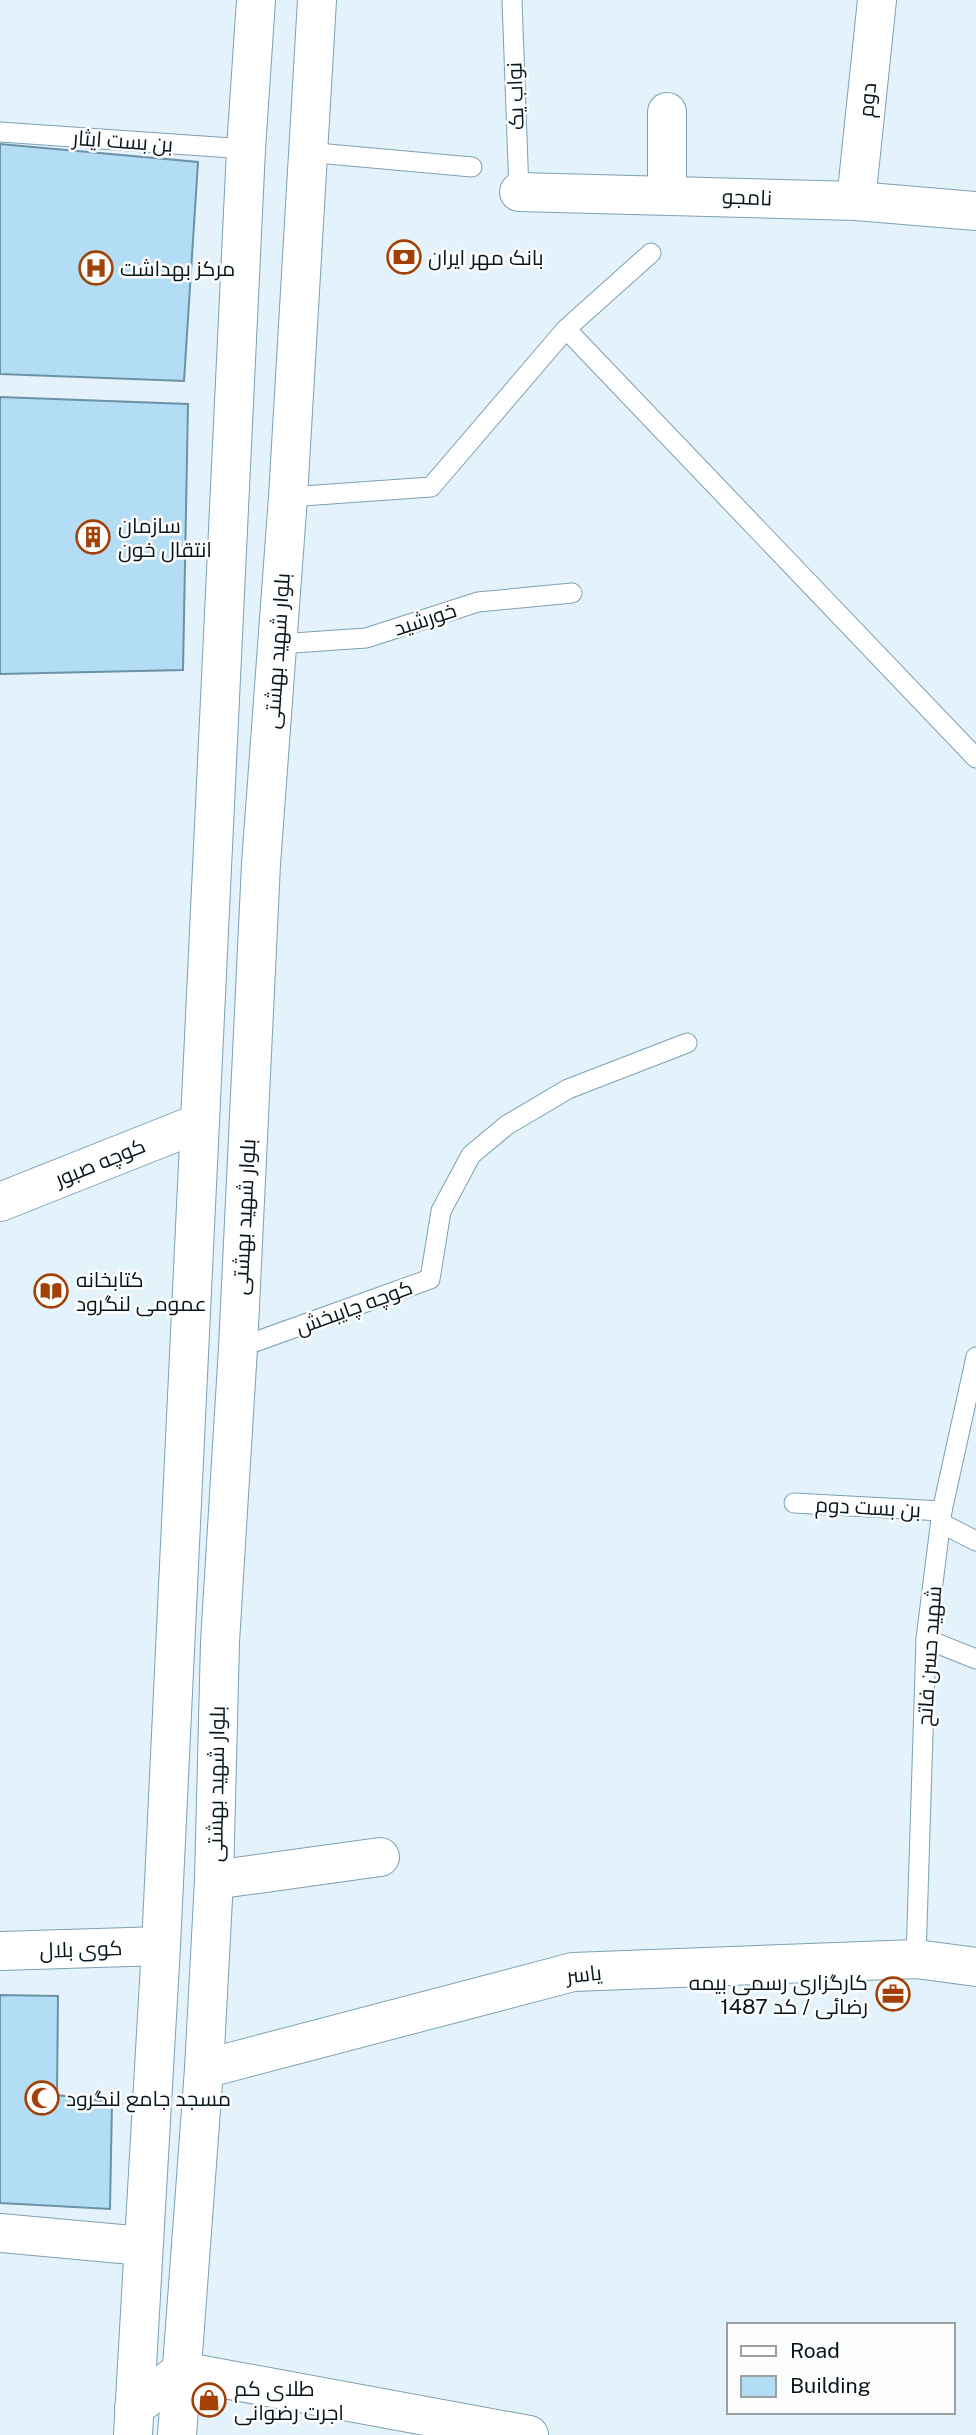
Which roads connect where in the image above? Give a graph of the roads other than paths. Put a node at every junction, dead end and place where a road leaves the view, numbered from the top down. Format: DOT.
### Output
graph roads {
  1 [pos="256,0"];
  2 [pos="317,0"];
  3 [pos="512,0"];
  4 [pos="877,0"];
  5 [pos="667,112"];
  6 [pos="0,132"];
  7 [pos="246,149"];
  8 [pos="306,152"];
  9 [pos="472,167"];
  10 [pos="519,192"];
  11 [pos="667,195"];
  12 [pos="856,201"];
  13 [pos="976,211"];
  14 [pos="651,253"];
  15 [pos="566,329"];
  16 [pos="288,497"];
  17 [pos="572,593"];
  18 [pos="279,644"];
  19 [pos="976,758"];
  20 [pos="212,861"];
  21 [pos="261,864"];
  22 [pos="687,1043"];
  23 [pos="199,1123"];
  24 [pos="0,1202"];
  25 [pos="237,1348"];
  26 [pos="976,1357"];
  27 [pos="794,1503"];
  28 [pos="942,1517"];
  29 [pos="976,1541"];
  30 [pos="926,1639"];
  31 [pos="976,1659"];
  32 [pos="380,1857"];
  33 [pos="214,1880"];
  34 [pos="161,1946"];
  35 [pos="0,1951"];
  36 [pos="916,1959"];
  37 [pos="976,1967"];
  38 [pos="204,2069"];
  39 [pos="0,2233"];
  40 [pos="143,2246"];
  41 [pos="181,2371"];
  42 [pos="134,2422"];
  43 [pos="177,2435"];
  44 [pos="530,2435"];
  1 -- 7 [label="main road"];
  2 -- 8 [label="main road, بلوار شهید بهشتی"];
  3 -- 10 [label="lane, نواب یک"];
  4 -- 12 [label="main road, دوم"];
  5 -- 11 [label="main road"];
  6 -- 7 [label="lane, بن بست ایثار"];
  7 -- 20 [label="main road"];
  8 -- 9 [label="lane"];
  8 -- 16 [label="main road, بلوار شهید بهشتی"];
  10 -- 11 [label="main road, نامجو"];
  11 -- 12 [label="main road, نامجو"];
  12 -- 13 [label="main road, نامجو"];
  14 -- 15 [label="lane"];
  15 -- 16 [label="lane"];
  15 -- 19 [label="lane"];
  16 -- 18 [label="main road, بلوار شهید بهشتی"];
  17 -- 18 [label="lane, خورشید"];
  18 -- 21 [label="main road, بلوار شهید بهشتی"];
  20 -- 21 [label="main road"];
  20 -- 23 [label="main road"];
  21 -- 25 [label="main road, بلوار شهید بهشتی"];
  22 -- 25 [label="lane, کوچه چایبخش"];
  23 -- 24 [label="main road, کوچه صبور"];
  23 -- 34 [label="main road"];
  25 -- 33 [label="main road, بلوار شهید بهشتی"];
  26 -- 28 [label="lane, شهید حسن فاتح"];
  27 -- 28 [label="lane, بن بست دوم"];
  28 -- 29 [label="lane"];
  28 -- 30 [label="lane, شهید حسن فاتح"];
  30 -- 31 [label="lane"];
  30 -- 36 [label="lane, شهید حسن فاتح"];
  32 -- 33 [label="main road"];
  33 -- 38 [label="main road, بلوار شهید بهشتی"];
  34 -- 35 [label="main road, کوی بلال"];
  34 -- 40 [label="main road"];
  36 -- 37 [label="main road, یاسر"];
  36 -- 38 [label="main road, یاسر"];
  38 -- 41 [label="main road, بلوار شهید بهشتی"];
  39 -- 40 [label="main road"];
  40 -- 42 [label="main road"];
  41 -- 42 [label="main road"];
  41 -- 43 [label="main road, بلوار شهید بهشتی"];
  41 -- 44 [label="main road"];
}
